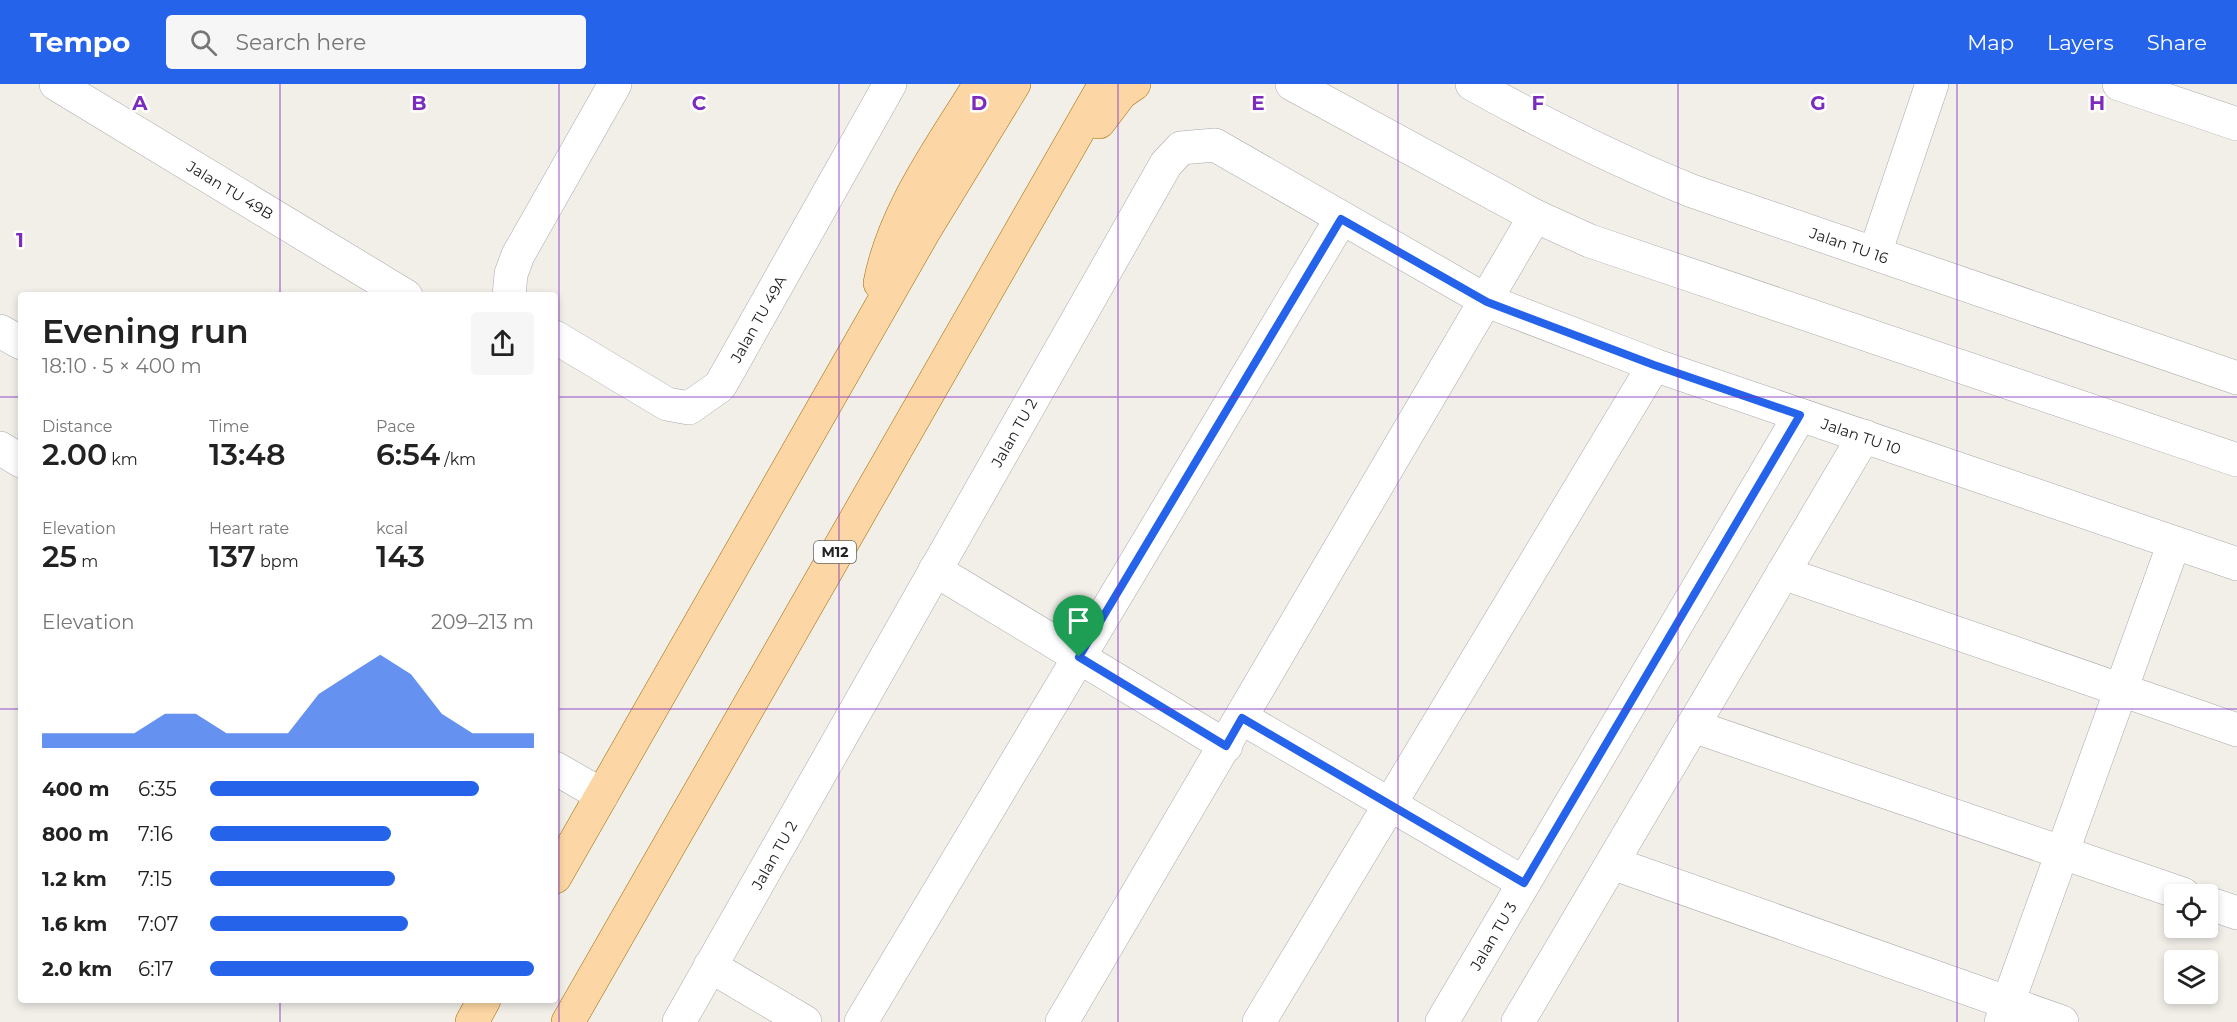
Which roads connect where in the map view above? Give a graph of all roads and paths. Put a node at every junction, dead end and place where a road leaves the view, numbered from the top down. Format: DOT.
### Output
graph roads {
  1 [pos="56,84"];
  2 [pos="615,84"];
  3 [pos="890,84"];
  4 [pos="980,84"];
  5 [pos="1014,84"];
  6 [pos="1105,84"];
  7 [pos="1134,84"];
  8 [pos="1292,84"];
  9 [pos="1472,84"];
  10 [pos="1932,84"];
  11 [pos="2119,84"];
  12 [pos="2237,124"];
  13 [pos="1535,216"];
  14 [pos="1341,219"];
  15 [pos="1875,253"];
  16 [pos="1007,255"];
  17 [pos="399,292"];
  18 [pos="511,292"];
  19 [pos="1487,302"];
  20 [pos="873,320"];
  21 [pos="0,332"];
  22 [pos="558,339"];
  23 [pos="18,342"];
  24 [pos="1654,365"];
  25 [pos="2237,378"];
  26 [pos="1800,415"];
  27 [pos="1864,436"];
  28 [pos="0,448"];
  29 [pos="18,459"];
  30 [pos="2237,460"];
  31 [pos="2174,543"];
  32 [pos="2237,564"];
  33 [pos="935,570"];
  34 [pos="1783,573"];
  35 [pos="1079,657"];
  36 [pos="2121,690"];
  37 [pos="1242,718"];
  38 [pos="1693,726"];
  39 [pos="2237,730"];
  40 [pos="1226,746"];
  41 [pos="558,770"];
  42 [pos="602,795"];
  43 [pos="1390,804"];
  44 [pos="2062,852"];
  45 [pos="1612,863"];
  46 [pos="558,872"];
  47 [pos="1524,883"];
  48 [pos="2164,887"];
  49 [pos="2218,906"];
  50 [pos="2237,913"];
  51 [pos="710,966"];
  52 [pos="482,1003"];
  53 [pos="2005,1013"];
  54 [pos="1528,1019"];
  55 [pos="472,1022"];
  56 [pos="568,1022"];
  57 [pos="679,1022"];
  58 [pos="805,1022"];
  59 [pos="861,1022"];
  60 [pos="1062,1022"];
  61 [pos="1259,1022"];
  62 [pos="1442,1022"];
  63 [pos="2062,1022"];
  1 -- 17 [label="street, Jalan TU 49B"];
  2 -- 18 [label="street"];
  3 -- 22 [label="street, Jalan TU 49A"];
  4 -- 20 [label="main road"];
  5 -- 20 [label="main road"];
  6 -- 16 [label="main road, M12"];
  7 -- 16 [label="main road"];
  8 -- 13 [label="street"];
  9 -- 15 [label="street, Jalan TU 16"];
  10 -- 15 [label="street"];
  11 -- 12 [label="street"];
  13 -- 19 [label="street"];
  13 -- 30 [label="street"];
  14 -- 19 [label="street, Jalan TU 2"];
  14 -- 33 [label="street, Jalan TU 2"];
  14 -- 35 [label="street"];
  15 -- 25 [label="street, Jalan TU 16"];
  16 -- 56 [label="main road, M12"];
  19 -- 24 [label="street, Jalan TU 10"];
  19 -- 37 [label="street"];
  20 -- 42 [label="main road"];
  21 -- 23 [label="street"];
  24 -- 26 [label="street, Jalan TU 10"];
  24 -- 43 [label="street"];
  26 -- 27 [label="street, Jalan TU 10"];
  26 -- 47 [label="street, Jalan TU 3"];
  27 -- 31 [label="street, Jalan TU 10"];
  27 -- 34 [label="street"];
  28 -- 29 [label="street"];
  31 -- 32 [label="street, Jalan TU 10"];
  31 -- 36 [label="street"];
  33 -- 35 [label="street"];
  33 -- 51 [label="street, Jalan TU 2"];
  34 -- 36 [label="street"];
  34 -- 38 [label="street"];
  35 -- 40 [label="street"];
  35 -- 59 [label="street"];
  36 -- 39 [label="street"];
  36 -- 44 [label="street"];
  37 -- 40 [label="street"];
  37 -- 43 [label="street"];
  38 -- 44 [label="street"];
  38 -- 45 [label="street"];
  40 -- 60 [label="street"];
  41 -- 42 [label="street"];
  42 -- 46 [label="main road"];
  43 -- 47 [label="street"];
  43 -- 61 [label="street"];
  44 -- 48 [label="street"];
  44 -- 53 [label="street"];
  45 -- 53 [label="street"];
  45 -- 54 [label="street"];
  47 -- 62 [label="street, Jalan TU 3"];
  49 -- 50 [label="street"];
  51 -- 57 [label="street, Jalan TU 2"];
  51 -- 58 [label="street"];
  52 -- 55 [label="main road"];
  53 -- 63 [label="street"];
}
